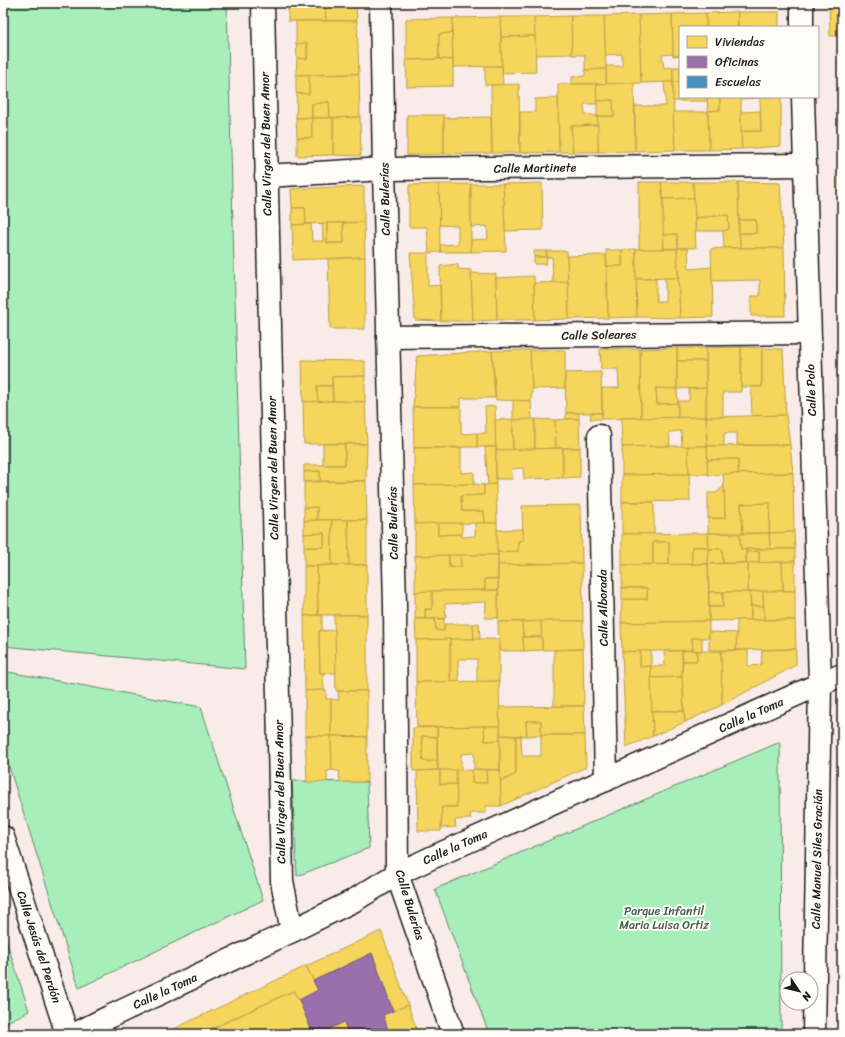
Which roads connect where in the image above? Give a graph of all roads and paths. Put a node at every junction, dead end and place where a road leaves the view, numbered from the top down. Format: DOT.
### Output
graph roads {
  1 [pos="263,3"];
  2 [pos="381,3"];
  3 [pos="391,3"];
  4 [pos="802,3"];
  5 [pos="802,26"];
  6 [pos="803,98"];
  7 [pos="804,165"];
  8 [pos="384,169"];
  9 [pos="266,176"];
  10 [pos="809,333"];
  11 [pos="388,337"];
  12 [pos="599,436"];
  13 [pos="842,675"];
  14 [pos="820,684"];
  15 [pos="606,780"];
  16 [pos="3,837"];
  17 [pos="397,874"];
  18 [pos="292,931"];
  19 [pos="67,1034"];
  20 [pos="75,1034"];
  21 [pos="453,1034"];
  22 [pos="814,1034"];
  1 -- 9 [label="street, Calle Virgen del Buen Amor"];
  2 -- 3 [label="street"];
  2 -- 8 [label="street, Calle Bulerías"];
  4 -- 5 [label="street"];
  6 -- 7 [label="street, Calle Polo"];
  7 -- 8 [label="street, Calle Martinete"];
  7 -- 10 [label="street, Calle Polo"];
  8 -- 9 [label="street, Calle Martinete"];
  8 -- 11 [label="street, Calle Bulerías"];
  9 -- 18 [label="street, Calle Virgen del Buen Amor"];
  10 -- 11 [label="street, Calle Soleares"];
  10 -- 14 [label="street, Calle Polo"];
  11 -- 17 [label="street, Calle Bulerías"];
  12 -- 15 [label="street, Calle Alborada"];
  13 -- 14 [label="street, Calle la Toma"];
  14 -- 15 [label="street, Calle la Toma"];
  14 -- 22 [label="street, Calle Manuel Siles Gracián"];
  15 -- 17 [label="street, Calle la Toma"];
  16 -- 19 [label="street, Calle Jesús del Perdón"];
  17 -- 18 [label="street, Calle la Toma"];
  17 -- 21 [label="street, Calle Bulerías"];
  18 -- 20 [label="street, Calle la Toma"];
}
